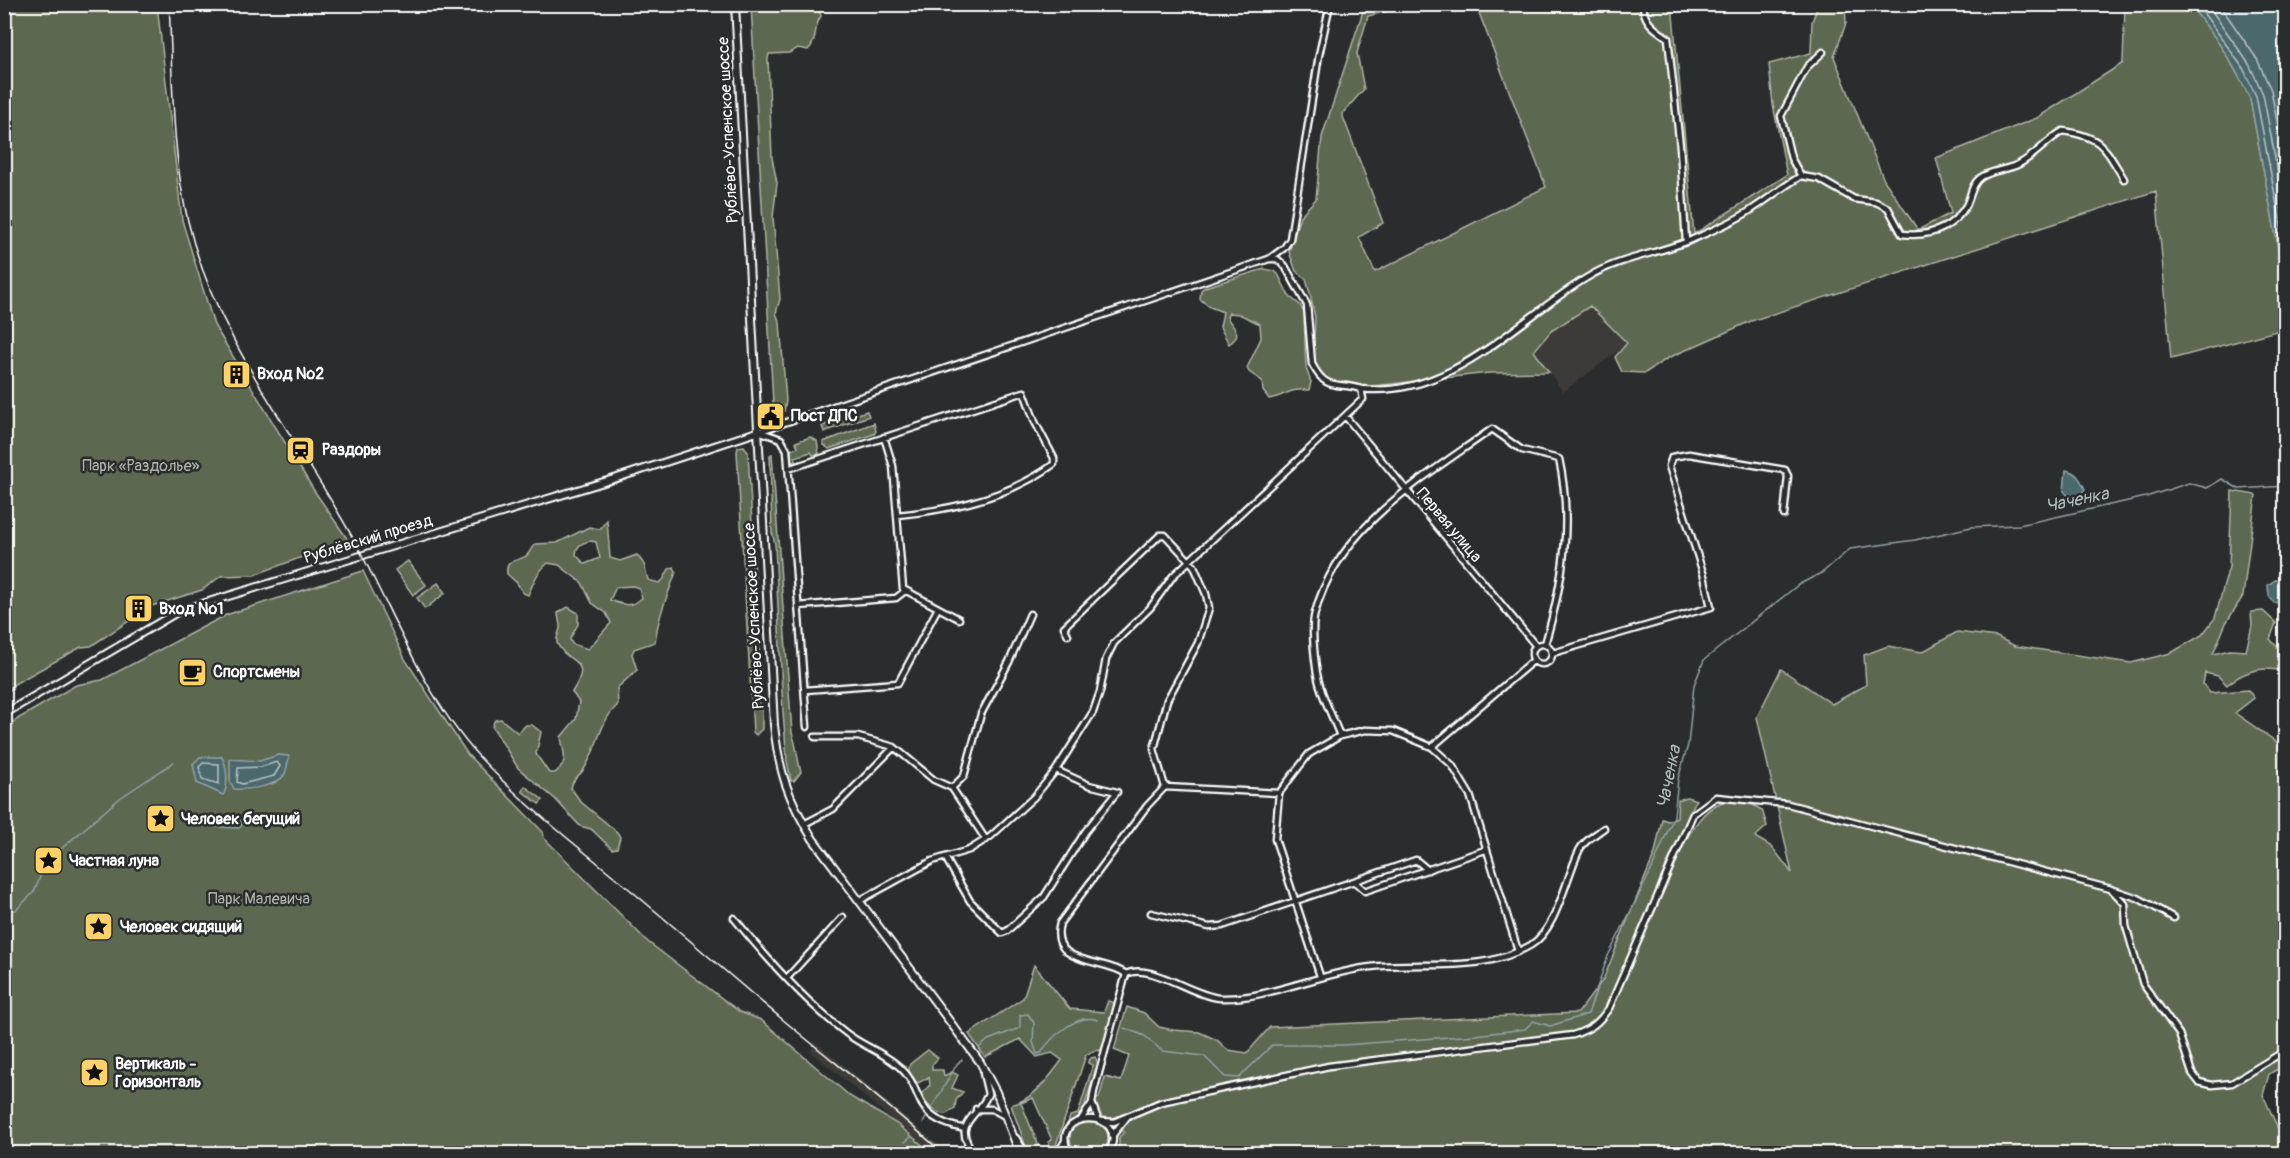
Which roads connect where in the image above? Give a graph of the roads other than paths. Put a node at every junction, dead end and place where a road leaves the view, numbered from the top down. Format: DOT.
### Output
graph roads {
  1 [pos="735,4"];
  2 [pos="1330,4"];
  3 [pos="1644,4"];
  4 [pos="1823,52"];
  5 [pos="1801,176"];
  6 [pos="2124,179"];
  7 [pos="1686,242"];
  8 [pos="1269,259"];
  9 [pos="1361,389"];
  10 [pos="1346,417"];
  11 [pos="758,432"];
  12 [pos="884,437"];
  13 [pos="788,469"];
  14 [pos="1405,492"];
  15 [pos="897,515"];
  16 [pos="1784,515"];
  17 [pos="1190,560"];
  18 [pos="905,591"];
  19 [pos="798,606"];
  20 [pos="938,608"];
  21 [pos="1030,614"];
  22 [pos="959,619"];
  23 [pos="1068,635"];
  24 [pos="1545,644"];
  25 [pos="1536,646"];
  26 [pos="1553,653"];
  27 [pos="1534,660"];
  28 [pos="805,690"];
  29 [pos="4,714"];
  30 [pos="807,727"];
  31 [pos="1340,736"];
  32 [pos="815,737"];
  33 [pos="894,747"];
  34 [pos="1432,747"];
  35 [pos="1056,770"];
  36 [pos="1165,787"];
  37 [pos="952,788"];
  38 [pos="1279,792"];
  39 [pos="804,824"];
  40 [pos="1604,828"];
  41 [pos="986,840"];
  42 [pos="1485,850"];
  43 [pos="945,857"];
  44 [pos="1428,870"];
  45 [pos="1355,882"];
  46 [pos="2111,889"];
  47 [pos="859,901"];
  48 [pos="1295,902"];
  49 [pos="1151,913"];
  50 [pos="843,917"];
  51 [pos="734,918"];
  52 [pos="2174,918"];
  53 [pos="1518,951"];
  54 [pos="1126,974"];
  55 [pos="1320,976"];
  56 [pos="787,978"];
  57 [pos="2286,1057"];
  58 [pos="980,1062"];
  59 [pos="1092,1103"];
  60 [pos="976,1109"];
  61 [pos="1129,1115"];
  62 [pos="1007,1118"];
  63 [pos="1080,1119"];
  64 [pos="1100,1120"];
  65 [pos="965,1130"];
  66 [pos="1012,1133"];
  67 [pos="1066,1136"];
  68 [pos="1112,1136"];
  69 [pos="1112,1145"];
  70 [pos="975,1154"];
  71 [pos="1020,1154"];
  72 [pos="1026,1154"];
  73 [pos="1057,1154"];
  74 [pos="1070,1154"];
  75 [pos="1108,1154"];
  76 [pos="1114,1154"];
  1 -- 11 [label="main road, Рублёво-Успенское шоссе"];
  2 -- 8 [label="street"];
  3 -- 7 [label="street"];
  4 -- 5 [label="street"];
  5 -- 6 [label="street"];
  5 -- 7 [label="street"];
  7 -- 9 [label="street"];
  8 -- 9 [label="street"];
  8 -- 11 [label="street"];
  9 -- 10 [label="street"];
  10 -- 14 [label="street, Первая улица"];
  10 -- 17 [label="street"];
  11 -- 13 [label="street"];
  11 -- 29 [label="main road, Рублёвский проезд"];
  11 -- 39 [label="main road, Рублёво-Успенское шоссе"];
  12 -- 13 [label="street"];
  12 -- 15 [label="street"];
  12 -- 15 [label="street"];
  13 -- 19 [label="street"];
  14 -- 24 [label="street"];
  14 -- 25 [label="street, Первая улица"];
  14 -- 31 [label="street"];
  15 -- 18 [label="street"];
  16 -- 26 [label="street"];
  17 -- 23 [label="street"];
  17 -- 35 [label="street"];
  17 -- 36 [label="street"];
  18 -- 19 [label="street"];
  18 -- 20 [label="street"];
  19 -- 28 [label="street"];
  20 -- 22 [label="street"];
  20 -- 28 [label="street"];
  21 -- 37 [label="street"];
  24 -- 25 [label="street"];
  24 -- 26 [label="street"];
  25 -- 27 [label="street"];
  26 -- 27 [label="street"];
  27 -- 34 [label="street"];
  28 -- 30 [label="street"];
  31 -- 34 [label="street"];
  31 -- 38 [label="street"];
  32 -- 33 [label="street"];
  33 -- 37 [label="street"];
  33 -- 39 [label="street"];
  34 -- 42 [label="street"];
  35 -- 41 [label="street"];
  35 -- 43 [label="street"];
  36 -- 38 [label="street"];
  36 -- 54 [label="street"];
  37 -- 41 [label="street"];
  38 -- 48 [label="street"];
  39 -- 47 [label="main road, Рублёво-Успенское шоссе"];
  40 -- 53 [label="street"];
  41 -- 43 [label="street"];
  42 -- 44 [label="street"];
  42 -- 53 [label="street"];
  43 -- 47 [label="street"];
  44 -- 45 [label="street"];
  44 -- 45 [label="street"];
  45 -- 48 [label="street"];
  46 -- 52 [label="street"];
  46 -- 57 [label="street"];
  46 -- 61 [label="street"];
  47 -- 58 [label="main road, Рублёво-Успенское шоссе"];
  48 -- 49 [label="street"];
  48 -- 55 [label="street"];
  50 -- 56 [label="street"];
  51 -- 56 [label="street"];
  53 -- 55 [label="street"];
  54 -- 55 [label="street"];
  54 -- 59 [label="street"];
  56 -- 65 [label="street"];
  58 -- 60 [label="street"];
  58 -- 62 [label="main road, Рублёво-Успенское шоссе"];
  59 -- 63 [label="street"];
  59 -- 64 [label="street"];
  60 -- 62 [label="street"];
  60 -- 65 [label="street"];
  61 -- 64 [label="street"];
  61 -- 68 [label="street"];
  62 -- 66 [label="main road, Рублёво-Успенское шоссе"];
  63 -- 64 [label="street"];
  63 -- 67 [label="street"];
  64 -- 68 [label="street"];
  65 -- 70 [label="street"];
  66 -- 71 [label="main road, Рублёво-Успенское шоссе"];
  66 -- 72 [label="street"];
  67 -- 73 [label="street"];
  67 -- 74 [label="street"];
  68 -- 69 [label="street"];
  69 -- 75 [label="street"];
  69 -- 76 [label="street"];
}
